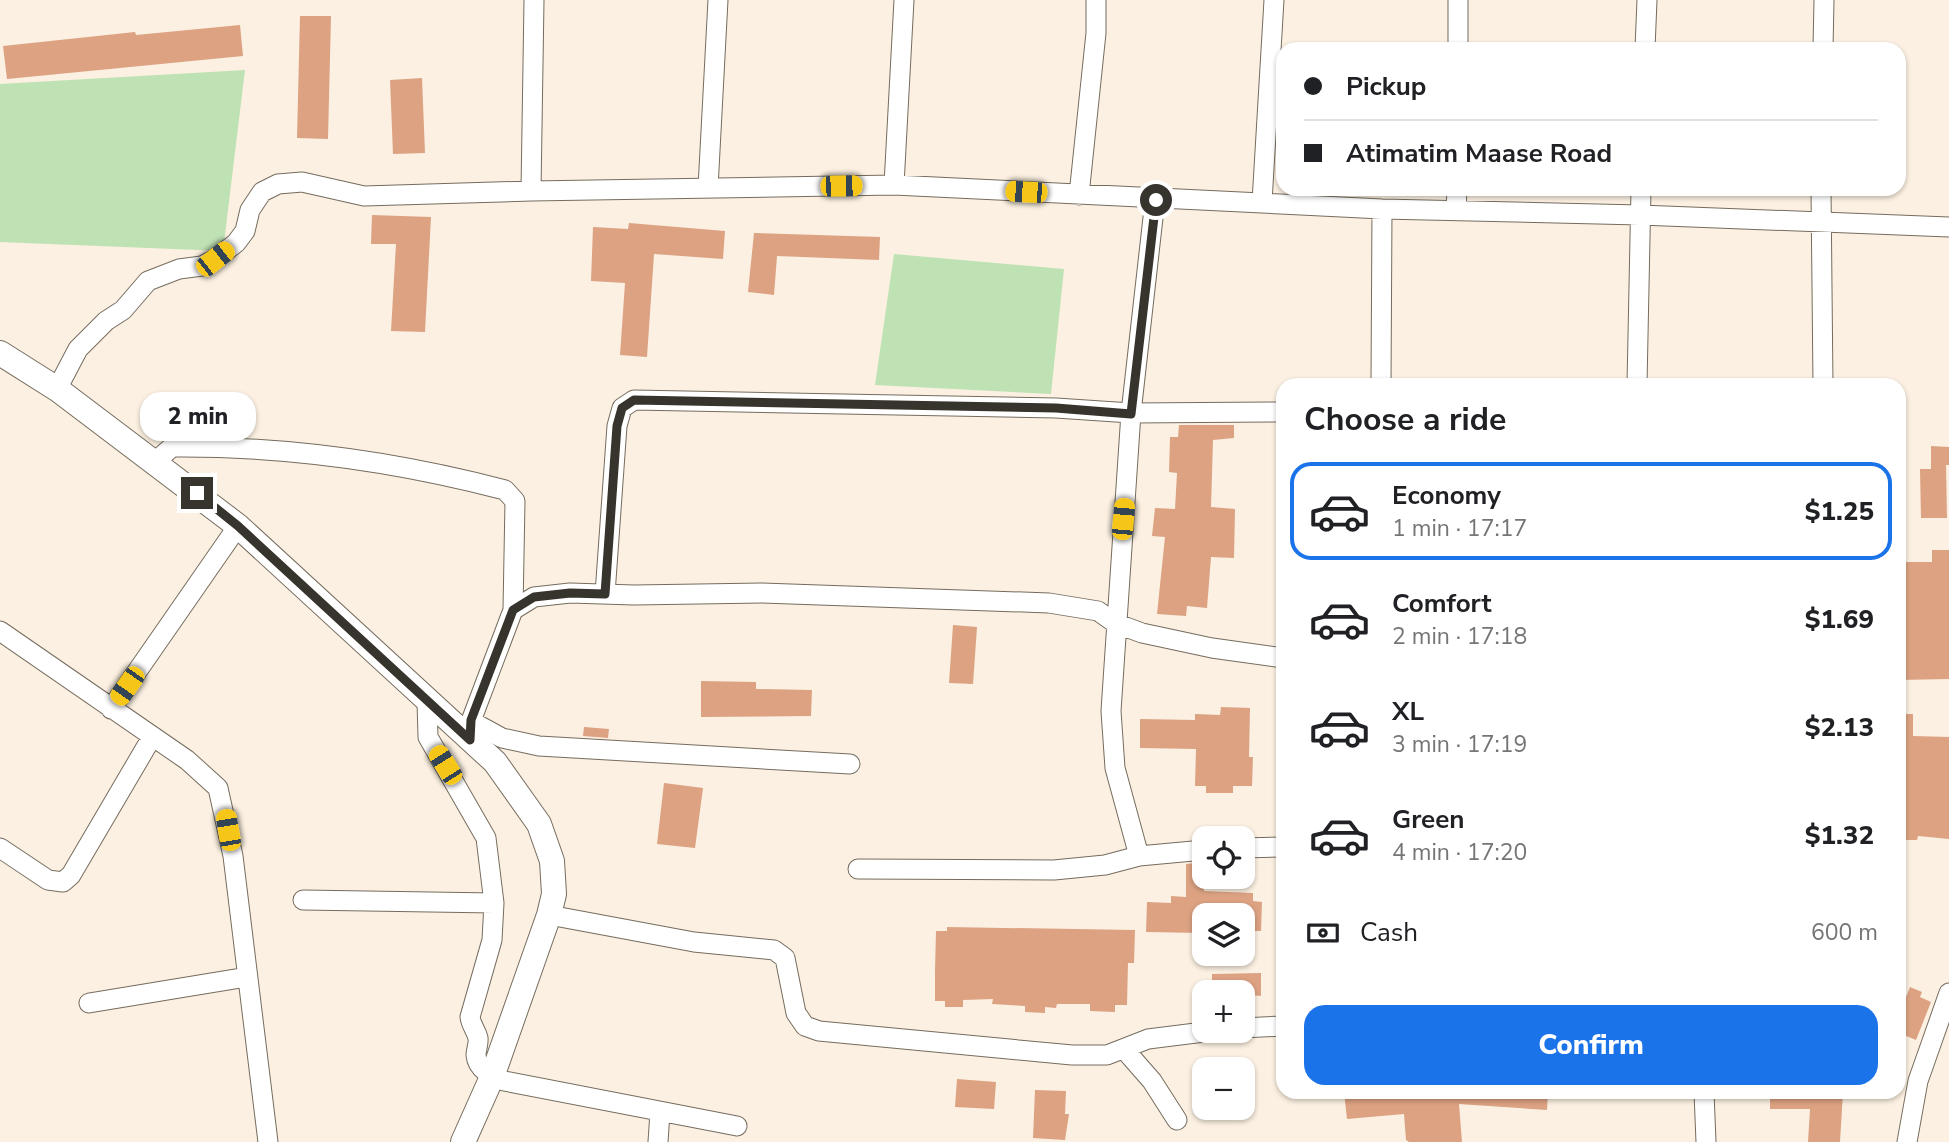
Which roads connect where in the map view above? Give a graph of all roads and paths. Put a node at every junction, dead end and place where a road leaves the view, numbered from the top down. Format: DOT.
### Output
graph roads {
  1 [pos="534,0"];
  2 [pos="718,0"];
  3 [pos="904,0"];
  4 [pos="1096,0"];
  5 [pos="1274,0"];
  6 [pos="1458,0"];
  7 [pos="1647,0"];
  8 [pos="1824,0"];
  9 [pos="1458,42"];
  10 [pos="1645,42"];
  11 [pos="1823,42"];
  12 [pos="894,185"];
  13 [pos="708,188"];
  14 [pos="531,191"];
  15 [pos="1079,195"];
  16 [pos="1457,196"];
  17 [pos="1641,196"];
  18 [pos="1821,196"];
  19 [pos="1156,200"];
  20 [pos="1262,202"];
  21 [pos="1382,209"];
  22 [pos="1457,211"];
  23 [pos="1640,215"];
  24 [pos="1821,223"];
  25 [pos="1949,228"];
  26 [pos="0,353"];
  27 [pos="1381,378"];
  28 [pos="1637,378"];
  29 [pos="1823,378"];
  30 [pos="57,388"];
  31 [pos="1276,412"];
  32 [pos="1131,414"];
  33 [pos="156,461"];
  34 [pos="238,526"];
  35 [pos="605,594"];
  36 [pos="513,610"];
  37 [pos="1115,624"];
  38 [pos="0,631"];
  39 [pos="1276,657"];
  40 [pos="427,701"];
  41 [pos="111,709"];
  42 [pos="471,730"];
  43 [pos="152,737"];
  44 [pos="850,764"];
  45 [pos="1276,847"];
  46 [pos="0,848"];
  47 [pos="1255,848"];
  48 [pos="1192,851"];
  49 [pos="1139,856"];
  50 [pos="858,869"];
  51 [pos="303,900"];
  52 [pos="494,903"];
  53 [pos="549,915"];
  54 [pos="247,977"];
  55 [pos="1949,993"];
  56 [pos="89,1003"];
  57 [pos="1276,1026"];
  58 [pos="1255,1027"];
  59 [pos="1192,1034"];
  60 [pos="1124,1049"];
  61 [pos="492,1077"];
  62 [pos="1704,1099"];
  63 [pos="660,1112"];
  64 [pos="1177,1120"];
  65 [pos="737,1126"];
  66 [pos="268,1142"];
  67 [pos="463,1142"];
  68 [pos="657,1142"];
  69 [pos="1706,1142"];
  70 [pos="1907,1142"];
  1 -- 14 [label="street"];
  2 -- 13 [label="street"];
  3 -- 12 [label="street"];
  4 -- 15 [label="street"];
  5 -- 20 [label="street"];
  6 -- 9 [label="street"];
  7 -- 10 [label="street"];
  8 -- 11 [label="street"];
  12 -- 13 [label="street"];
  12 -- 15 [label="street"];
  13 -- 14 [label="street"];
  14 -- 30 [label="street"];
  15 -- 19 [label="street"];
  16 -- 22 [label="street"];
  17 -- 23 [label="street"];
  18 -- 24 [label="street"];
  19 -- 20 [label="street"];
  19 -- 32 [label="street"];
  20 -- 21 [label="street"];
  21 -- 22 [label="street"];
  21 -- 27 [label="street"];
  22 -- 23 [label="street"];
  23 -- 24 [label="street"];
  23 -- 28 [label="street"];
  24 -- 25 [label="street"];
  24 -- 29 [label="street"];
  26 -- 30 [label="main road"];
  30 -- 33 [label="main road"];
  31 -- 32 [label="street"];
  32 -- 35 [label="street"];
  32 -- 37 [label="street"];
  33 -- 34 [label="main road"];
  33 -- 36 [label="street"];
  34 -- 40 [label="main road"];
  34 -- 41 [label="street"];
  35 -- 36 [label="street"];
  35 -- 37 [label="street"];
  36 -- 42 [label="street"];
  37 -- 39 [label="street"];
  37 -- 49 [label="street"];
  38 -- 41 [label="street"];
  40 -- 42 [label="main road"];
  40 -- 52 [label="street"];
  41 -- 43 [label="street"];
  42 -- 44 [label="street"];
  42 -- 53 [label="main road"];
  43 -- 46 [label="street"];
  43 -- 54 [label="street"];
  45 -- 47 [label="street"];
  48 -- 49 [label="street"];
  49 -- 50 [label="street"];
  51 -- 52 [label="street"];
  52 -- 61 [label="street"];
  53 -- 60 [label="street"];
  53 -- 61 [label="main road"];
  54 -- 56 [label="street"];
  54 -- 66 [label="street"];
  55 -- 70 [label="street"];
  57 -- 58 [label="street"];
  59 -- 60 [label="street"];
  60 -- 64 [label="street"];
  61 -- 63 [label="street"];
  61 -- 67 [label="main road"];
  62 -- 69 [label="street"];
  63 -- 65 [label="street"];
  63 -- 68 [label="street"];
}
